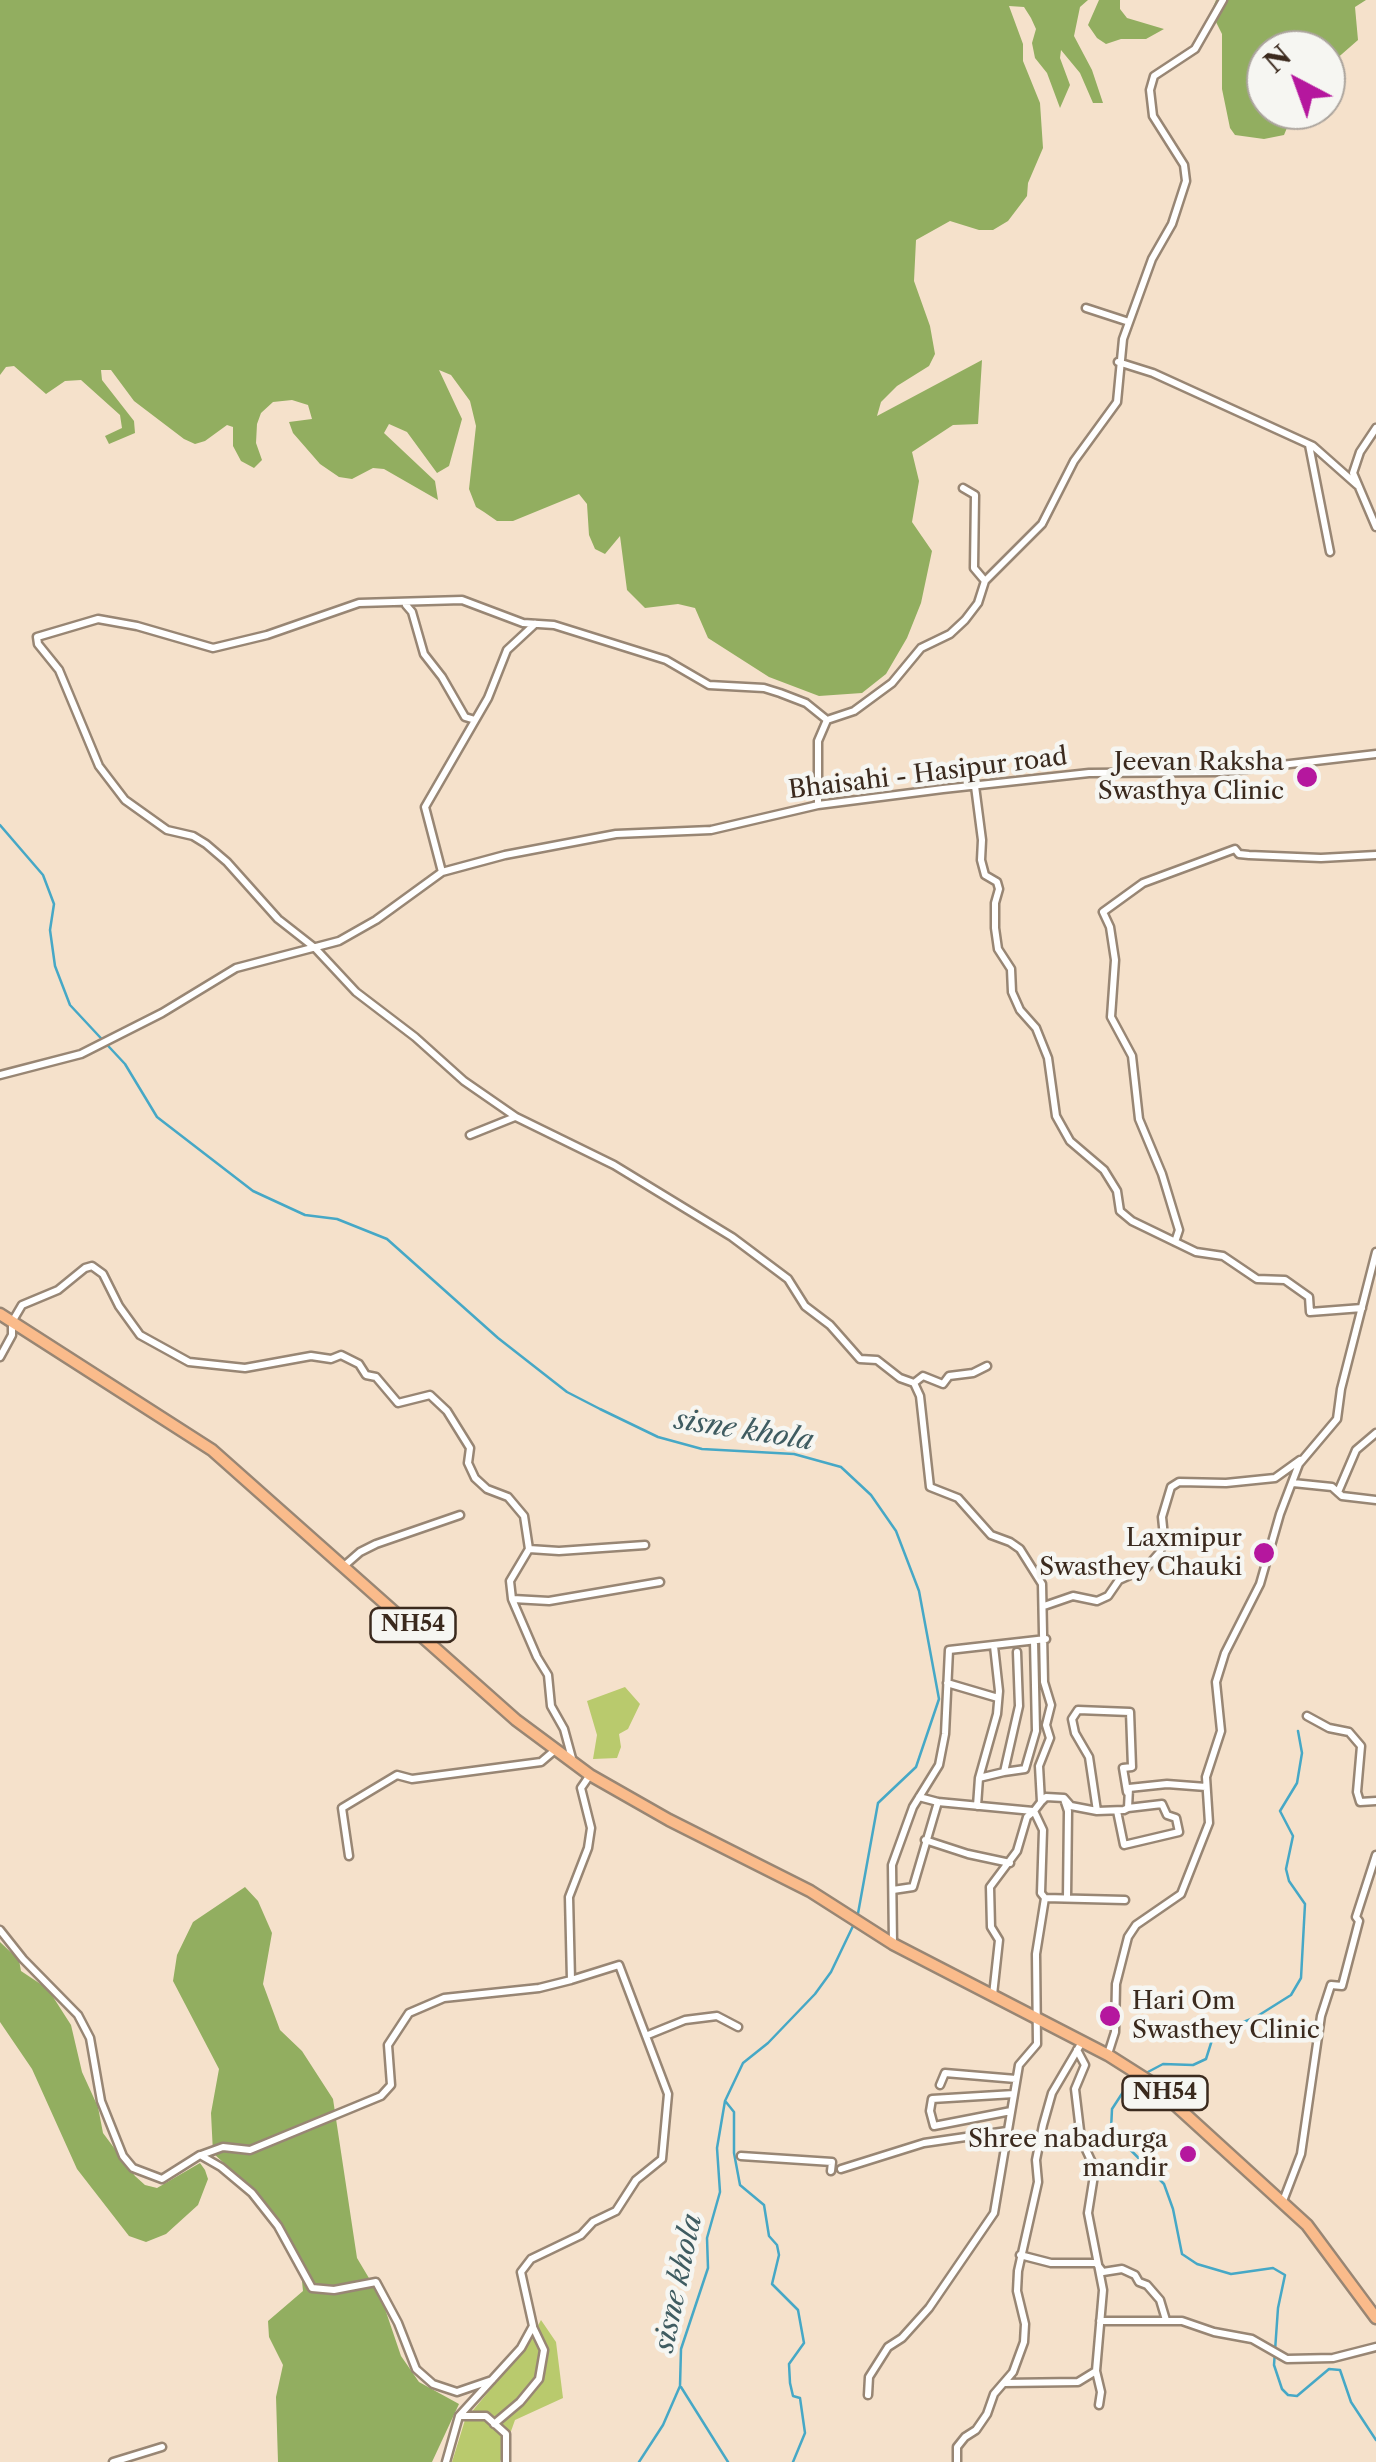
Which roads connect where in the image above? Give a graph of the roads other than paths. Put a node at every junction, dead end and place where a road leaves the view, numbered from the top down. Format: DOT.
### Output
graph roads {
  1 [pos="1224,0"];
  2 [pos="1086,308"];
  3 [pos="1129,322"];
  4 [pos="1118,362"];
  5 [pos="1376,428"];
  6 [pos="1309,445"];
  7 [pos="1357,485"];
  8 [pos="963,488"];
  9 [pos="1376,527"];
  10 [pos="1330,552"];
  11 [pos="985,582"];
  12 [pos="406,604"];
  13 [pos="537,622"];
  14 [pos="475,720"];
  15 [pos="827,720"];
  16 [pos="1376,754"];
  17 [pos="975,786"];
  18 [pos="818,805"];
  19 [pos="1376,855"];
  20 [pos="442,872"];
  21 [pos="315,948"];
  22 [pos="0,1075"];
  23 [pos="516,1118"];
  24 [pos="470,1135"];
  25 [pos="1174,1242"];
  26 [pos="1376,1252"];
  27 [pos="1362,1308"];
  28 [pos="0,1314"];
  29 [pos="12,1322"];
  30 [pos="0,1357"];
  31 [pos="987,1366"];
  32 [pos="914,1383"];
  33 [pos="1376,1433"];
  34 [pos="1308,1454"];
  35 [pos="1293,1483"];
  36 [pos="1338,1492"];
  37 [pos="1376,1500"];
  38 [pos="460,1515"];
  39 [pos="645,1545"];
  40 [pos="529,1549"];
  41 [pos="344,1566"];
  42 [pos="660,1582"];
  43 [pos="512,1599"];
  44 [pos="1042,1607"];
  45 [pos="1046,1639"];
  46 [pos="1034,1641"];
  47 [pos="994,1646"];
  48 [pos="1016,1652"];
  49 [pos="947,1684"];
  50 [pos="998,1698"];
  51 [pos="1307,1716"];
  52 [pos="556,1750"];
  53 [pos="573,1763"];
  54 [pos="1004,1772"];
  55 [pos="590,1775"];
  56 [pos="979,1778"];
  57 [pos="1206,1787"];
  58 [pos="1127,1792"];
  59 [pos="918,1796"];
  60 [pos="1064,1798"];
  61 [pos="1376,1800"];
  62 [pos="938,1802"];
  63 [pos="1042,1802"];
  64 [pos="977,1806"];
  65 [pos="1128,1808"];
  66 [pos="1034,1811"];
  67 [pos="1117,1811"];
  68 [pos="1098,1812"];
  69 [pos="925,1840"];
  70 [pos="1376,1855"];
  71 [pos="349,1856"];
  72 [pos="1010,1863"];
  73 [pos="893,1890"];
  74 [pos="1045,1898"];
  75 [pos="1067,1898"];
  76 [pos="1125,1900"];
  77 [pos="0,1930"];
  78 [pos="893,1944"];
  79 [pos="572,1980"];
  80 [pos="992,1996"];
  81 [pos="1036,2018"];
  82 [pos="738,2026"];
  83 [pos="648,2035"];
  84 [pos="1079,2046"];
  85 [pos="1108,2055"];
  86 [pos="1016,2079"];
  87 [pos="940,2085"];
  88 [pos="1014,2094"];
  89 [pos="1011,2111"];
  90 [pos="1008,2132"];
  91 [pos="200,2156"];
  92 [pos="741,2156"];
  93 [pos="841,2169"];
  94 [pos="831,2171"];
  95 [pos="1283,2201"];
  96 [pos="1020,2255"];
  97 [pos="1096,2263"];
  98 [pos="1376,2318"];
  99 [pos="1166,2320"];
  100 [pos="1100,2322"];
  101 [pos="532,2326"];
  102 [pos="1376,2347"];
  103 [pos="1096,2372"];
  104 [pos="492,2380"];
  105 [pos="1003,2384"];
  106 [pos="868,2395"];
  107 [pos="1098,2405"];
  108 [pos="459,2416"];
  109 [pos="494,2424"];
  110 [pos="162,2447"];
  111 [pos="113,2462"];
  112 [pos="446,2462"];
  113 [pos="506,2462"];
  114 [pos="957,2462"];
  1 -- 3 [label="street"];
  2 -- 3 [label="street"];
  3 -- 4 [label="street"];
  4 -- 6 [label="street"];
  4 -- 11 [label="street"];
  5 -- 7 [label="street"];
  6 -- 7 [label="street"];
  6 -- 10 [label="street"];
  7 -- 9 [label="street"];
  8 -- 11 [label="street"];
  11 -- 15 [label="street"];
  12 -- 13 [label="street"];
  12 -- 14 [label="street"];
  12 -- 21 [label="street"];
  13 -- 14 [label="street"];
  13 -- 15 [label="street"];
  14 -- 20 [label="street"];
  15 -- 18 [label="street"];
  16 -- 17 [label="street, Bhaisahi - Hasipur road"];
  17 -- 18 [label="street, Bhaisahi - Hasipur road"];
  17 -- 25 [label="street"];
  18 -- 20 [label="street, Bhaisahi - Hasipur road"];
  19 -- 25 [label="street"];
  20 -- 21 [label="street, Bhaisahi - Hasipur road"];
  21 -- 22 [label="street, Bhaisahi - Hasipur road"];
  21 -- 23 [label="street"];
  23 -- 24 [label="street"];
  23 -- 32 [label="street"];
  25 -- 27 [label="street"];
  26 -- 27 [label="street"];
  27 -- 34 [label="street"];
  28 -- 29 [label="main road, NH54"];
  29 -- 30 [label="street"];
  29 -- 40 [label="street"];
  29 -- 41 [label="main road, NH54"];
  31 -- 32 [label="street"];
  32 -- 44 [label="street"];
  33 -- 36 [label="street"];
  34 -- 35 [label="street"];
  34 -- 44 [label="street"];
  35 -- 36 [label="street"];
  35 -- 57 [label="street"];
  36 -- 37 [label="street"];
  38 -- 41 [label="street"];
  39 -- 40 [label="street"];
  40 -- 43 [label="street"];
  41 -- 52 [label="main road, NH54"];
  42 -- 43 [label="street"];
  43 -- 53 [label="street"];
  44 -- 45 [label="street"];
  45 -- 46 [label="street"];
  45 -- 63 [label="street"];
  46 -- 47 [label="street"];
  46 -- 54 [label="street"];
  47 -- 49 [label="street"];
  47 -- 50 [label="street"];
  48 -- 54 [label="street"];
  49 -- 50 [label="street"];
  49 -- 59 [label="street"];
  50 -- 56 [label="street"];
  51 -- 61 [label="street"];
  52 -- 53 [label="main road, NH54"];
  52 -- 71 [label="street"];
  53 -- 55 [label="main road, NH54"];
  54 -- 56 [label="street"];
  55 -- 78 [label="main road, NH54"];
  55 -- 79 [label="street"];
  56 -- 64 [label="street"];
  57 -- 58 [label="street"];
  57 -- 85 [label="street"];
  58 -- 65 [label="street"];
  58 -- 68 [label="street"];
  59 -- 62 [label="street"];
  59 -- 73 [label="street"];
  60 -- 63 [label="street"];
  60 -- 68 [label="street"];
  60 -- 75 [label="street"];
  62 -- 64 [label="street"];
  62 -- 69 [label="street"];
  63 -- 66 [label="street"];
  64 -- 66 [label="street"];
  65 -- 67 [label="street"];
  65 -- 67 [label="street"];
  66 -- 72 [label="street"];
  66 -- 74 [label="street"];
  67 -- 68 [label="street"];
  69 -- 72 [label="street"];
  69 -- 73 [label="street"];
  70 -- 95 [label="street"];
  72 -- 80 [label="street"];
  73 -- 78 [label="street"];
  74 -- 75 [label="street"];
  74 -- 81 [label="street"];
  75 -- 76 [label="street"];
  77 -- 91 [label="street"];
  78 -- 80 [label="main road, NH54"];
  79 -- 83 [label="street"];
  79 -- 91 [label="street"];
  80 -- 81 [label="main road, NH54"];
  81 -- 84 [label="main road, NH54"];
  81 -- 86 [label="street"];
  82 -- 83 [label="street"];
  83 -- 101 [label="street"];
  84 -- 85 [label="main road, NH54"];
  84 -- 96 [label="street"];
  84 -- 97 [label="street"];
  85 -- 95 [label="main road, NH54"];
  86 -- 87 [label="street"];
  86 -- 88 [label="street"];
  88 -- 89 [label="street"];
  88 -- 89 [label="street"];
  89 -- 90 [label="street"];
  90 -- 93 [label="street"];
  90 -- 106 [label="street"];
  91 -- 104 [label="street"];
  92 -- 94 [label="street"];
  95 -- 98 [label="main road, NH54"];
  96 -- 97 [label="street"];
  96 -- 105 [label="street"];
  97 -- 99 [label="street"];
  97 -- 100 [label="street"];
  99 -- 100 [label="street"];
  99 -- 102 [label="street"];
  100 -- 103 [label="street"];
  101 -- 104 [label="street"];
  101 -- 109 [label="street"];
  103 -- 105 [label="street"];
  103 -- 107 [label="street"];
  104 -- 108 [label="street"];
  105 -- 114 [label="street"];
  108 -- 109 [label="street"];
  108 -- 112 [label="street"];
  109 -- 113 [label="street"];
  110 -- 111 [label="street"];
}
